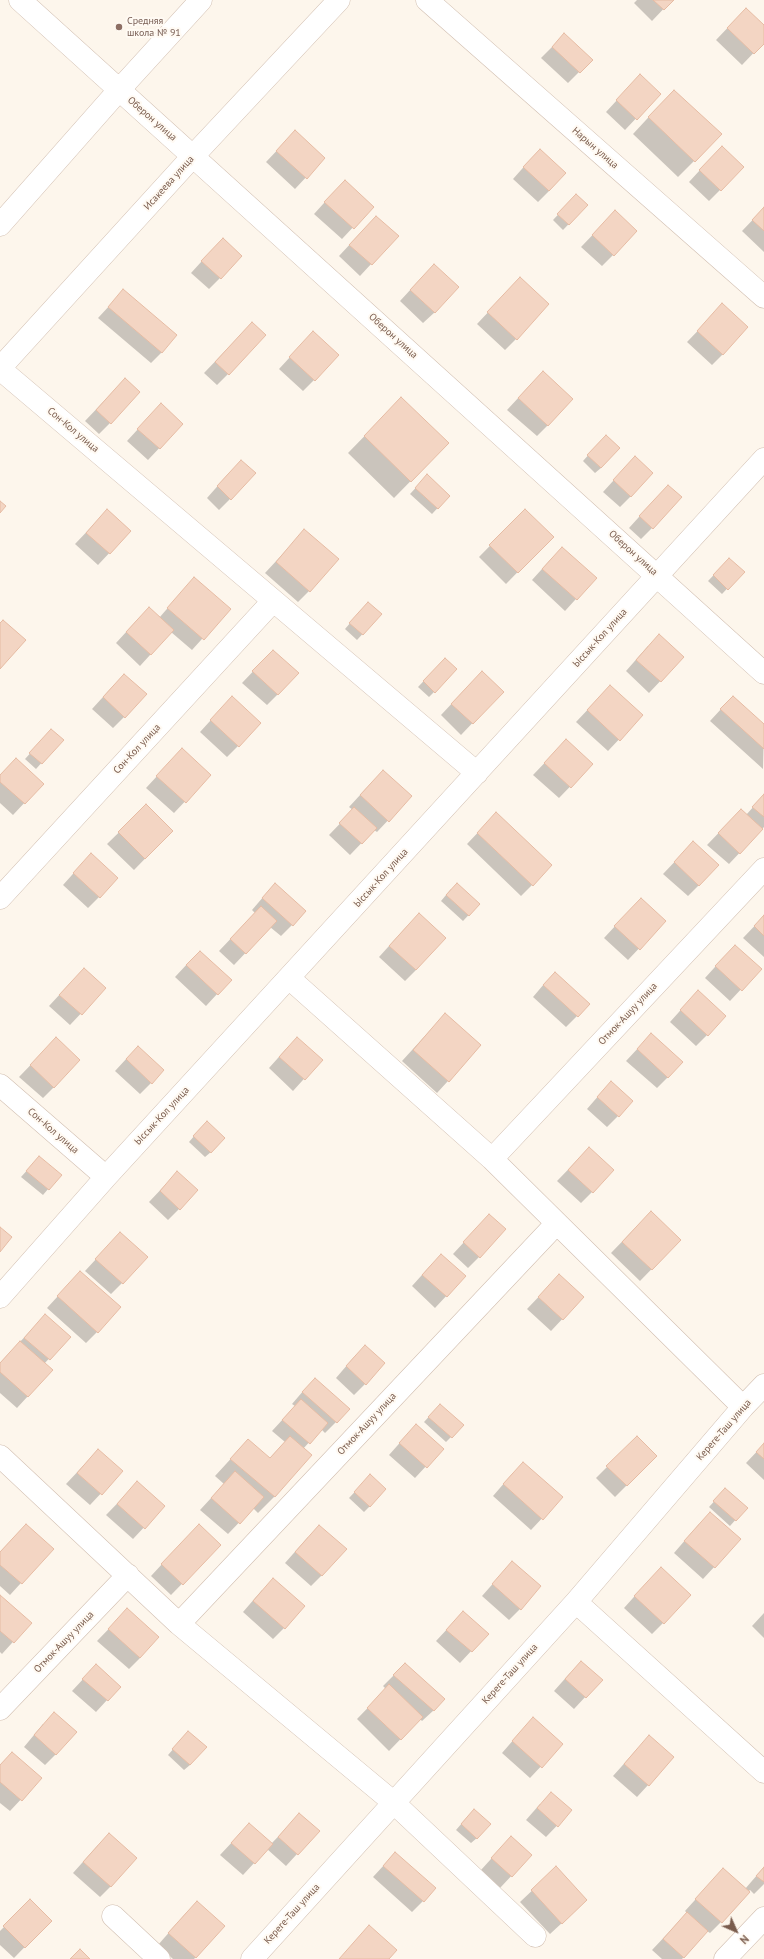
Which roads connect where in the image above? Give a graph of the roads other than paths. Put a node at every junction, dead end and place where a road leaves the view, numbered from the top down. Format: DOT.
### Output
graph roads {
  1 [pos="20,0"];
  2 [pos="201,0"];
  3 [pos="340,0"];
  4 [pos="426,0"];
  5 [pos="119,90"];
  6 [pos="194,155"];
  7 [pos="0,226"];
  8 [pos="764,297"];
  9 [pos="0,368"];
  10 [pos="764,459"];
  11 [pos="657,575"];
  12 [pos="273,600"];
  13 [pos="764,673"];
  14 [pos="477,773"];
  15 [pos="764,869"];
  16 [pos="0,898"];
  17 [pos="289,978"];
  18 [pos="0,1084"];
  19 [pos="492,1159"];
  20 [pos="106,1177"];
  21 [pos="556,1224"];
  22 [pos="0,1297"];
  23 [pos="764,1385"];
  24 [pos="743,1408"];
  25 [pos="0,1456"];
  26 [pos="128,1575"];
  27 [pos="576,1602"];
  28 [pos="179,1624"];
  29 [pos="0,1708"];
  30 [pos="764,1772"];
  31 [pos="393,1802"];
  32 [pos="113,1916"];
  33 [pos="764,1918"];
  34 [pos="535,1936"];
  35 [pos="159,1959"];
  36 [pos="252,1959"];
  37 [pos="725,1959"];
  1 -- 5 [label="street, Оберон улица"];
  2 -- 5 [label="street"];
  3 -- 6 [label="street, Исакеева улица"];
  4 -- 8 [label="street, Нарын улица"];
  5 -- 6 [label="street, Оберон улица"];
  5 -- 7 [label="street"];
  6 -- 9 [label="street, Исакеева улица"];
  6 -- 11 [label="street, Оберон улица"];
  9 -- 12 [label="street, Сон-Кол улица"];
  10 -- 11 [label="street, Ыссык-Кол улица"];
  11 -- 13 [label="street, Оберон улица"];
  11 -- 14 [label="street, Ыссык-Кол улица"];
  12 -- 14 [label="street, Сон-Кол улица"];
  12 -- 16 [label="street, Сон-Кол улица"];
  14 -- 17 [label="street, Ыссык-Кол улица"];
  15 -- 19 [label="street, Отмок-Ашуу улица"];
  17 -- 19 [label="street"];
  17 -- 20 [label="street, Ыссык-Кол улица"];
  18 -- 20 [label="street, Сон-Кол улица"];
  19 -- 21 [label="street"];
  20 -- 22 [label="street, Ыссык-Кол улица"];
  21 -- 24 [label="street"];
  21 -- 28 [label="street, Отмок-Ашуу улица"];
  23 -- 24 [label="street, Кереге-Таш улица"];
  24 -- 27 [label="street, Кереге-Таш улица"];
  25 -- 26 [label="street"];
  26 -- 28 [label="street"];
  26 -- 29 [label="street, Отмок-Ашуу улица"];
  27 -- 30 [label="street"];
  27 -- 31 [label="street, Кереге-Таш улица"];
  28 -- 31 [label="street"];
  31 -- 34 [label="street"];
  31 -- 36 [label="street, Кереге-Таш улица"];
  32 -- 35 [label="street"];
  33 -- 37 [label="street"];
}
